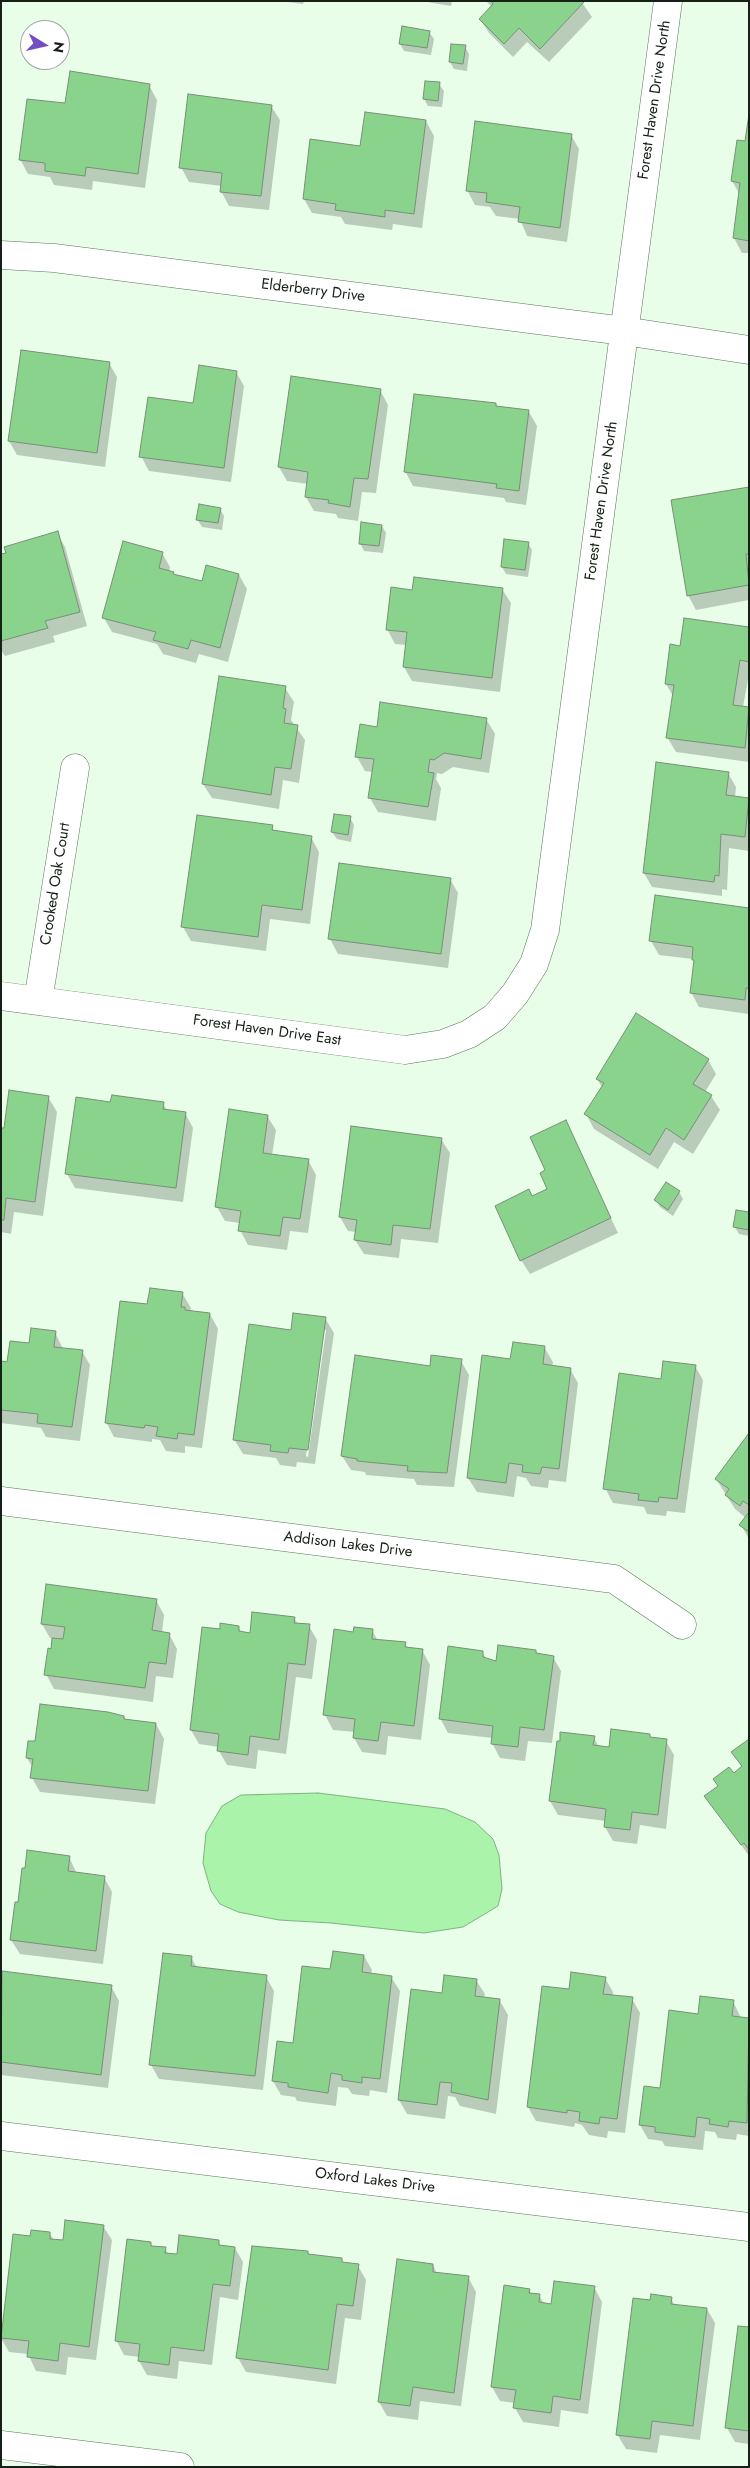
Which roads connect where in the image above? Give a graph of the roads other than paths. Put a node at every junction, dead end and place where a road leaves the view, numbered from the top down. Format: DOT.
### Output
graph roads {
  1 [pos="668,1"];
  2 [pos="1,255"];
  3 [pos="624,331"];
  4 [pos="749,350"];
  5 [pos="75,768"];
  6 [pos="515,994"];
  7 [pos="1,996"];
  8 [pos="38,1001"];
  9 [pos="1,1501"];
  10 [pos="682,1625"];
  11 [pos="1,2136"];
  12 [pos="749,2227"];
  13 [pos="1,2444"];
  14 [pos="180,2467"];
  1 -- 3 [label="street, Forest Haven Drive North"];
  2 -- 3 [label="street, Elderberry Drive"];
  3 -- 4 [label="street, Elderberry Drive"];
  3 -- 6 [label="street, Forest Haven Drive North"];
  5 -- 8 [label="street, Crooked Oak Court"];
  6 -- 8 [label="street, Forest Haven Drive East"];
  7 -- 8 [label="street, Forest Haven Drive East"];
  9 -- 10 [label="street, Addison Lakes Drive"];
  11 -- 12 [label="street, Oxford Lakes Drive"];
  13 -- 14 [label="street"];
}
